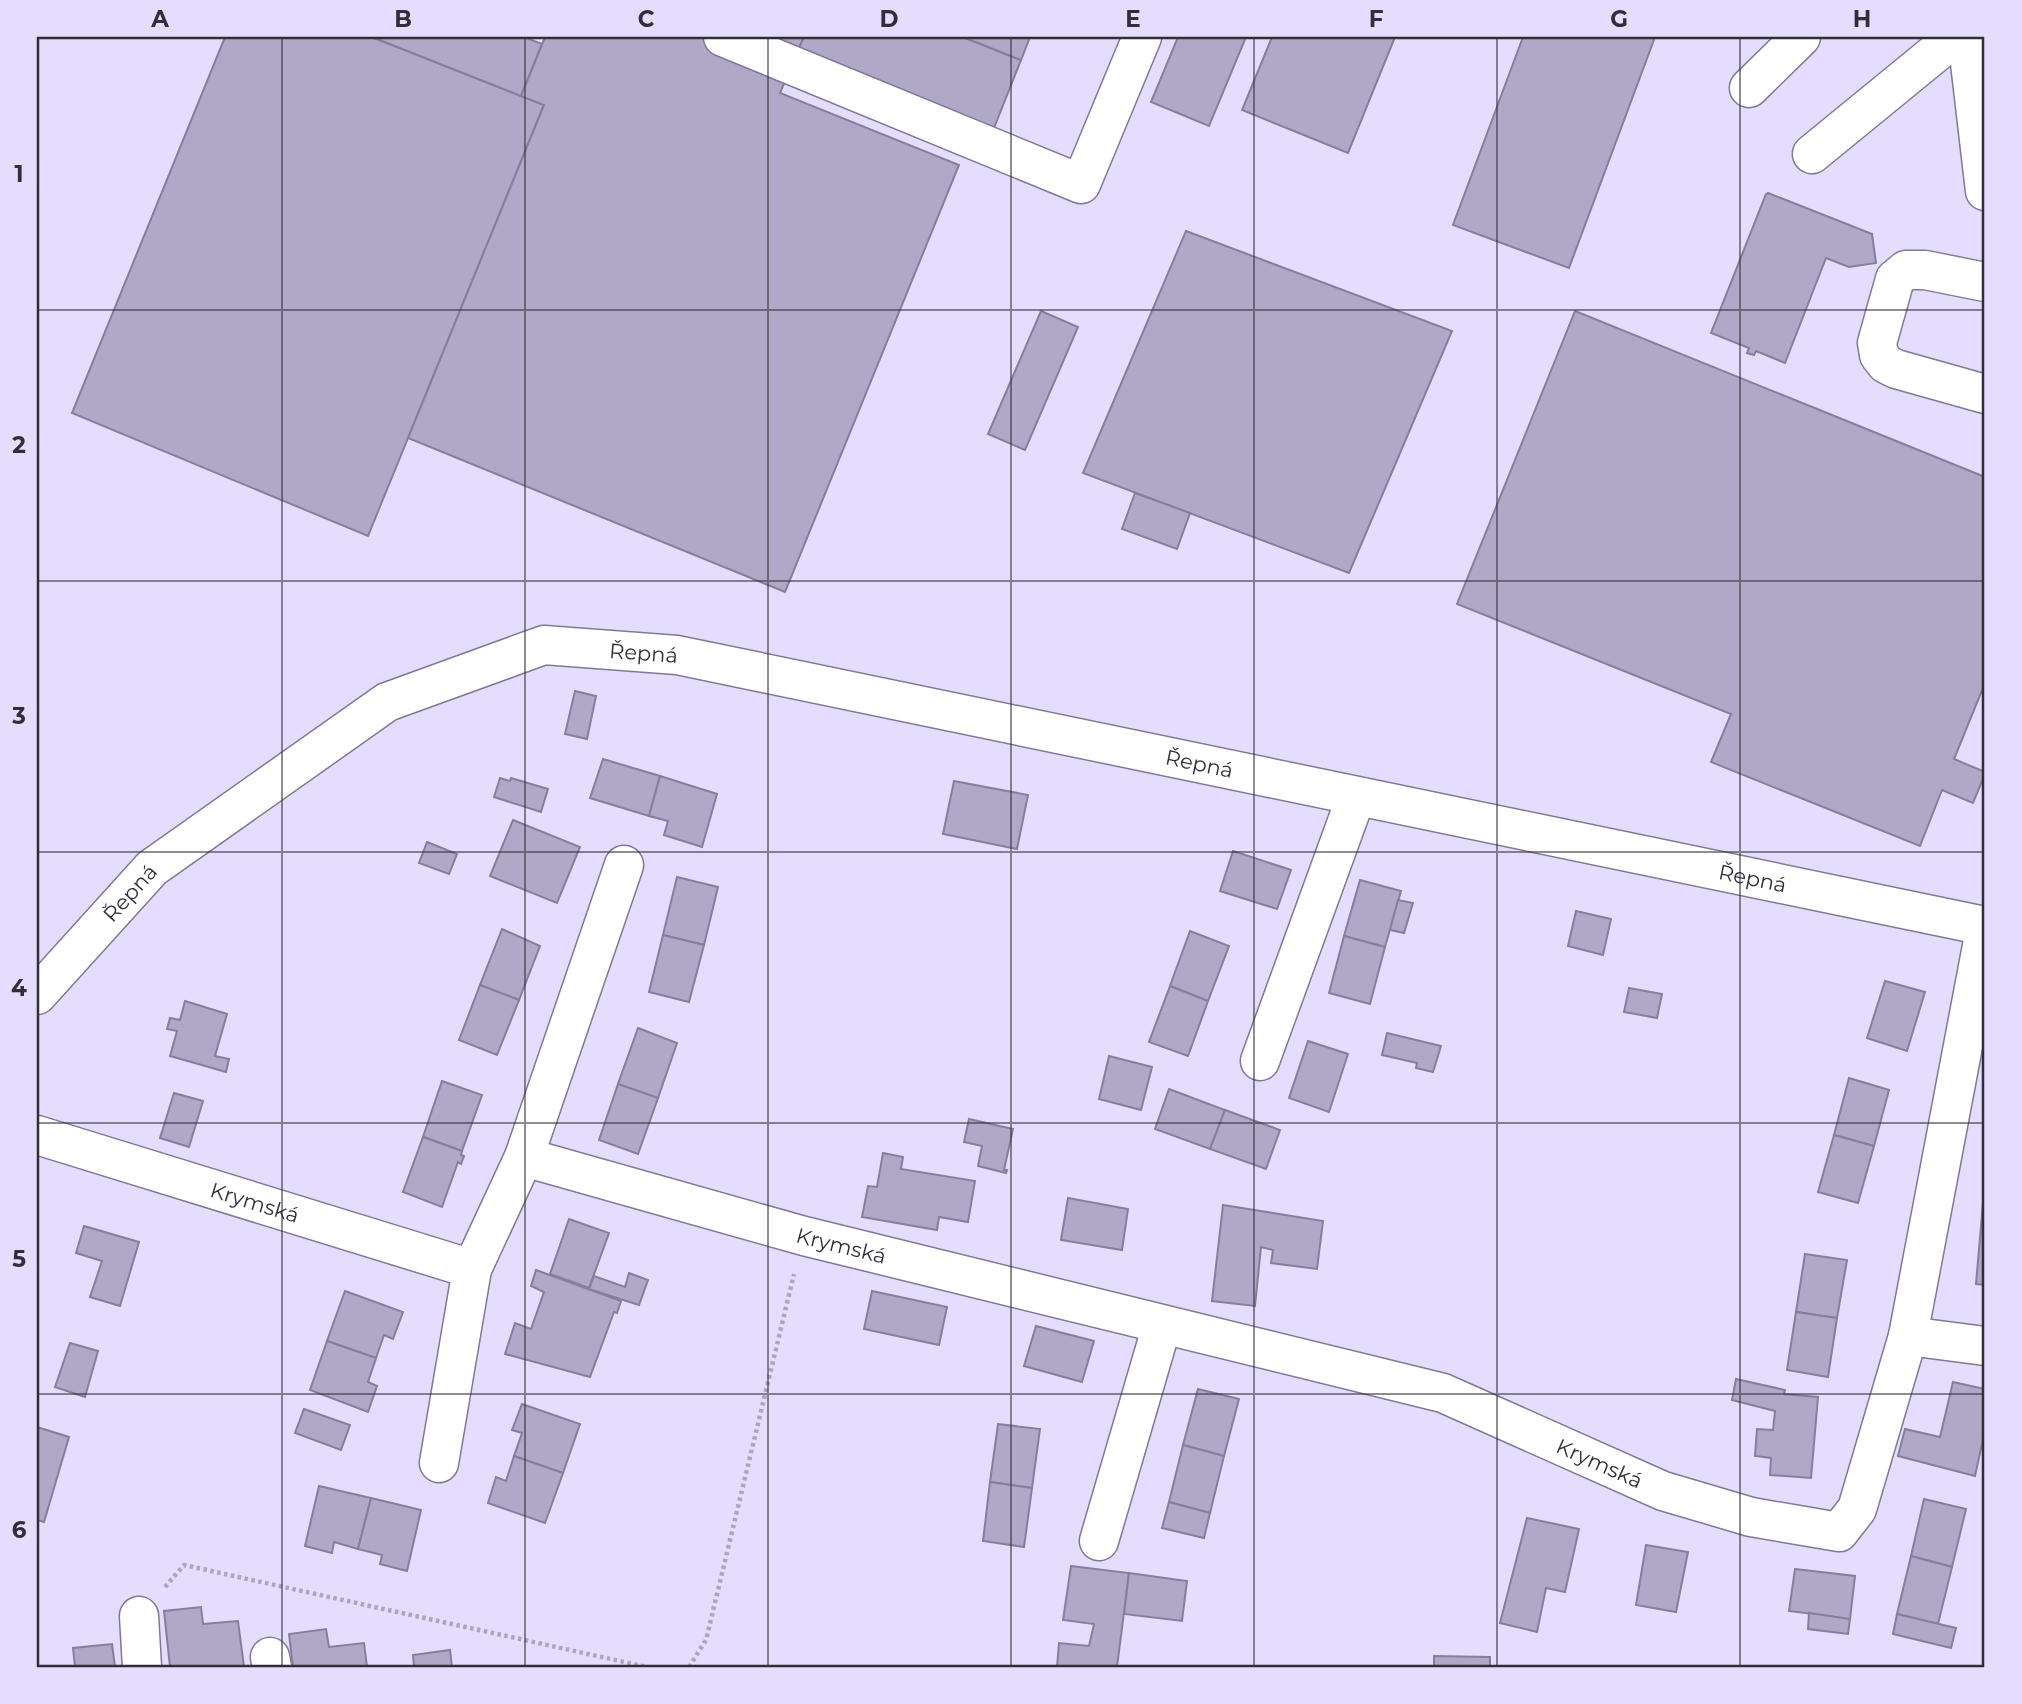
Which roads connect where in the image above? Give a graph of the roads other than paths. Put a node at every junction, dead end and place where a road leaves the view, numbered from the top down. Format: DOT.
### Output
graph roads {
  1 [pos="723,37"];
  2 [pos="1142,37"];
  3 [pos="1801,37"];
  4 [pos="1955,37"];
  5 [pos="1967,37"];
  6 [pos="1749,88"];
  7 [pos="1812,154"];
  8 [pos="1985,191"];
  9 [pos="1985,282"];
  10 [pos="1985,394"];
  11 [pos="1356,797"];
  12 [pos="624,865"];
  13 [pos="1985,928"];
  14 [pos="37,995"];
  15 [pos="1261,1061"];
  16 [pos="37,1135"];
  17 [pos="524,1157"];
  18 [pos="471,1269"];
  19 [pos="1161,1325"];
  20 [pos="1908,1336"];
  21 [pos="1985,1346"];
  22 [pos="439,1463"];
  23 [pos="1099,1541"];
  24 [pos="139,1616"];
  25 [pos="142,1667"];
  1 -- 2 [label="street"];
  3 -- 6 [label="street"];
  4 -- 7 [label="street"];
  5 -- 8 [label="street"];
  9 -- 10 [label="street"];
  11 -- 13 [label="street, Řepná"];
  11 -- 14 [label="street, Řepná"];
  11 -- 15 [label="street"];
  12 -- 17 [label="street"];
  13 -- 20 [label="street, Krymská"];
  16 -- 18 [label="street, Krymská"];
  17 -- 18 [label="street"];
  17 -- 19 [label="street, Krymská"];
  18 -- 22 [label="street"];
  19 -- 20 [label="street, Krymská"];
  19 -- 23 [label="street"];
  20 -- 21 [label="street"];
  24 -- 25 [label="street"];
}
